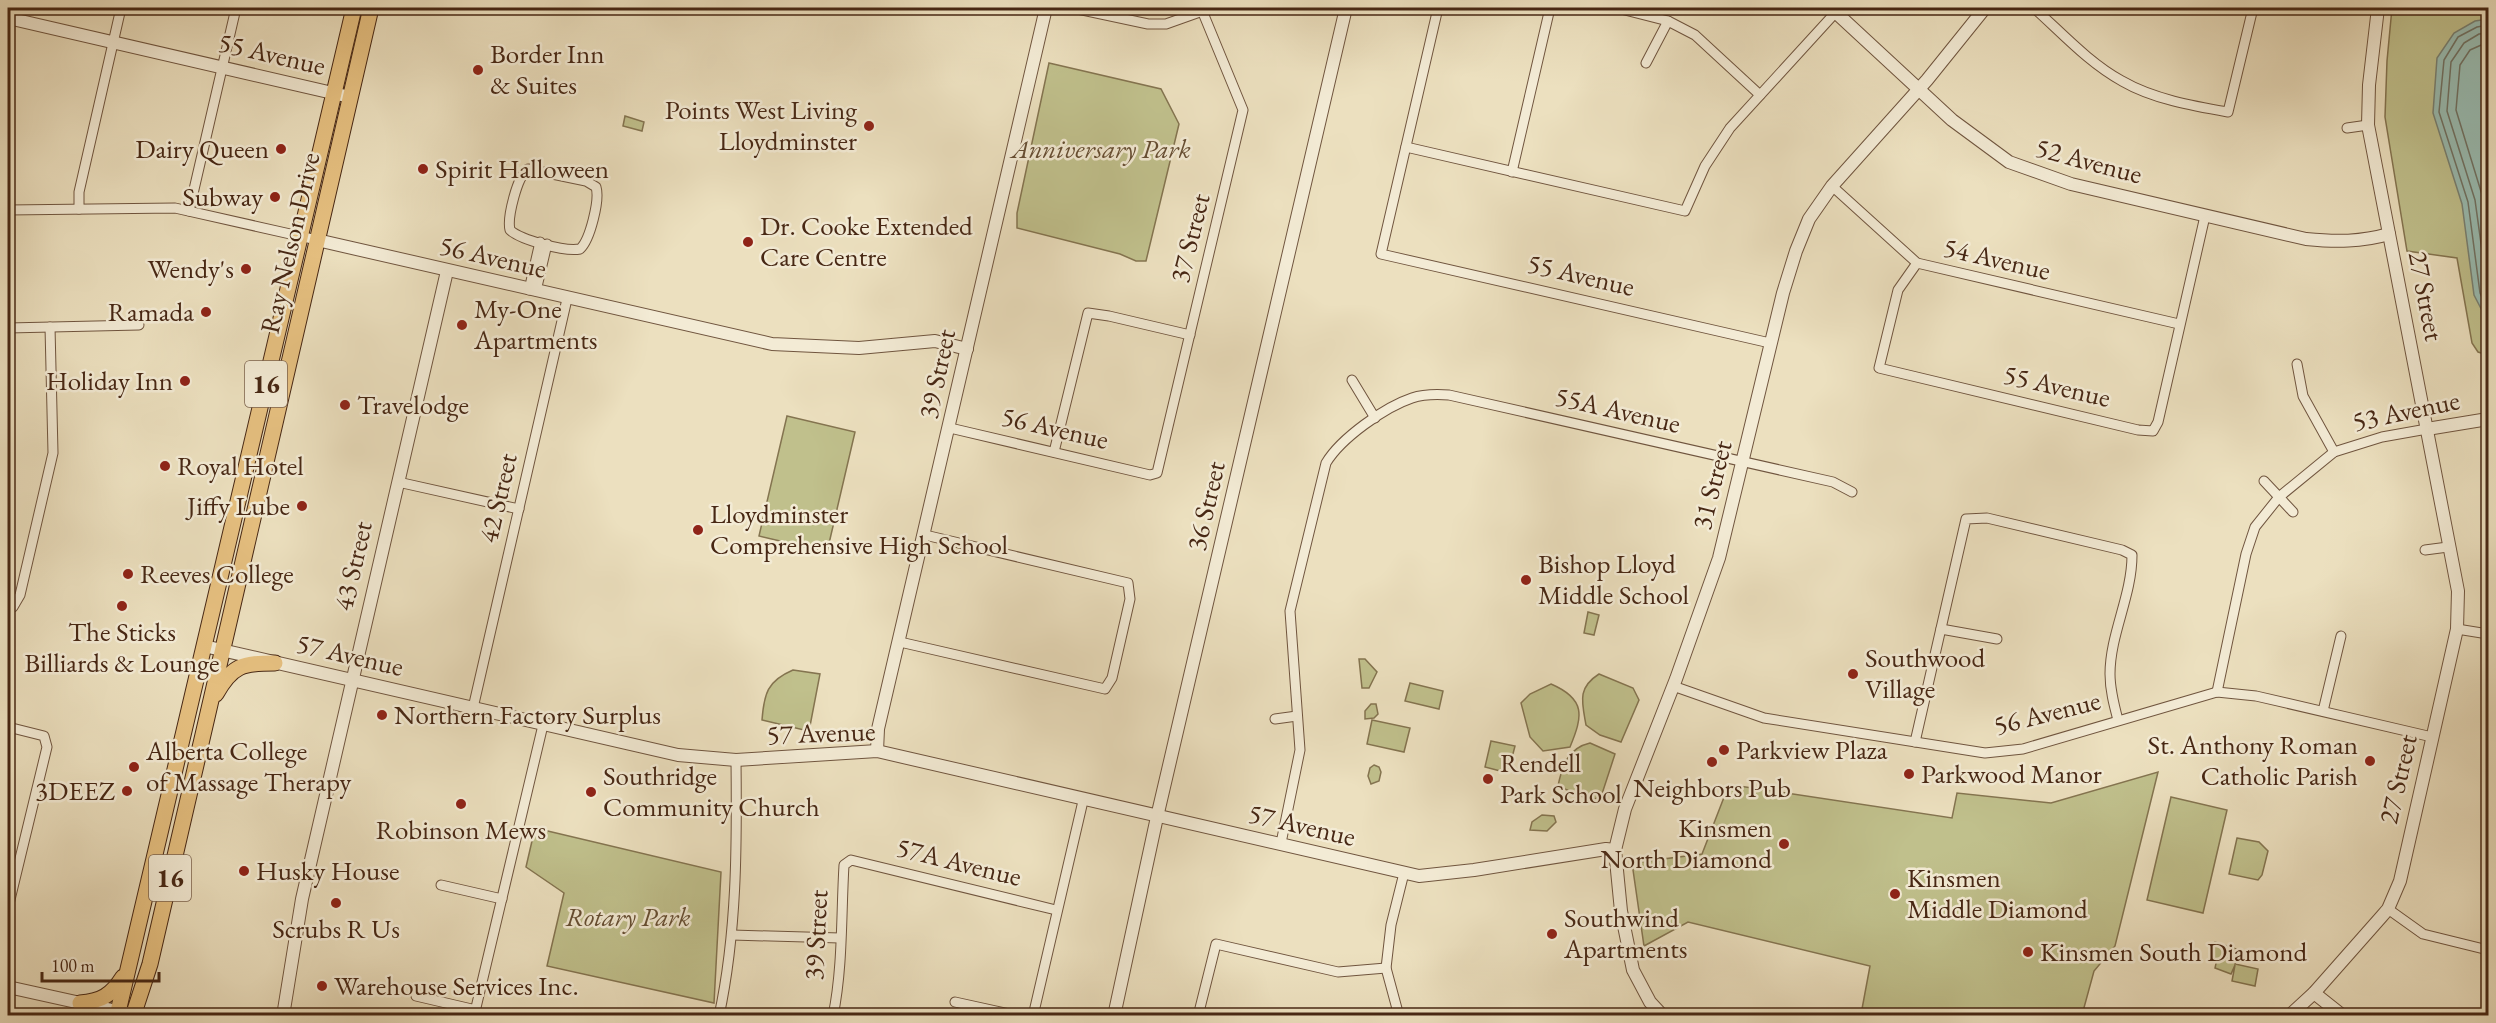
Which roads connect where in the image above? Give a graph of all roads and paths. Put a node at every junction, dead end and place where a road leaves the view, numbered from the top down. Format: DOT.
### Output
graph roads {
  1 [pos="121,8"];
  2 [pos="236,8"];
  3 [pos="354,8"];
  4 [pos="371,8"];
  5 [pos="1046,8"];
  6 [pos="1073,8"];
  7 [pos="1346,8"];
  8 [pos="1438,8"];
  9 [pos="1550,8"];
  10 [pos="1617,8"];
  11 [pos="1985,8"];
  12 [pos="2034,8"];
  13 [pos="2253,8"];
  14 [pos="2378,8"];
  15 [pos="1204,9"];
  16 [pos="1833,10"];
  17 [pos="8,18"];
  18 [pos="1668,21"];
  19 [pos="113,42"];
  20 [pos="1646,63"];
  21 [pos="222,67"];
  22 [pos="1919,88"];
  23 [pos="335,93"];
  24 [pos="1760,95"];
  25 [pos="350,97"];
  26 [pos="2368,125"];
  27 [pos="2347,128"];
  28 [pos="1406,147"];
  29 [pos="1512,172"];
  30 [pos="1832,186"];
  31 [pos="80,209"];
  32 [pos="8,210"];
  33 [pos="189,211"];
  34 [pos="2205,216"];
  35 [pos="2389,234"];
  36 [pos="301,236"];
  37 [pos="317,240"];
  38 [pos="543,243"];
  39 [pos="1917,263"];
  40 [pos="447,271"];
  41 [pos="533,291"];
  42 [pos="567,299"];
  43 [pos="2179,324"];
  44 [pos="140,325"];
  45 [pos="50,327"];
  46 [pos="8,328"];
  47 [pos="1190,335"];
  48 [pos="1770,343"];
  49 [pos="967,349"];
  50 [pos="2297,364"];
  51 [pos="1352,380"];
  52 [pos="1375,418"];
  53 [pos="2488,419"];
  54 [pos="950,428"];
  55 [pos="2427,429"];
  56 [pos="1054,452"];
  57 [pos="2334,452"];
  58 [pos="1743,461"];
  59 [pos="1150,475"];
  60 [pos="2264,481"];
  61 [pos="398,482"];
  62 [pos="1852,492"];
  63 [pos="2279,497"];
  64 [pos="519,509"];
  65 [pos="2293,512"];
  66 [pos="925,535"];
  67 [pos="2448,547"];
  68 [pos="2425,550"];
  69 [pos="8,608"];
  70 [pos="1941,629"];
  71 [pos="2457,629"];
  72 [pos="2488,634"];
  73 [pos="2341,636"];
  74 [pos="1997,639"];
  75 [pos="900,642"];
  76 [pos="204,646"];
  77 [pos="221,650"];
  78 [pos="275,663"];
  79 [pos="351,680"];
  80 [pos="1673,686"];
  81 [pos="2217,692"];
  82 [pos="210,704"];
  83 [pos="473,708"];
  84 [pos="2323,711"];
  85 [pos="1296,716"];
  86 [pos="1275,719"];
  87 [pos="2118,720"];
  88 [pos="543,725"];
  89 [pos="8,727"];
  90 [pos="2432,737"];
  91 [pos="1915,742"];
  92 [pos="877,752"];
  93 [pos="736,760"];
  94 [pos="1083,801"];
  95 [pos="1157,817"];
  96 [pos="1281,843"];
  97 [pos="1615,850"];
  98 [pos="851,860"];
  99 [pos="1404,873"];
  100 [pos="441,885"];
  101 [pos="502,899"];
  102 [pos="8,908"];
  103 [pos="2388,909"];
  104 [pos="1056,910"];
  105 [pos="732,935"];
  106 [pos="840,938"];
  107 [pos="2488,950"];
  108 [pos="129,967"];
  109 [pos="1386,968"];
  110 [pos="8,987"];
  111 [pos="2314,993"];
  112 [pos="416,996"];
  113 [pos="955,1002"];
  114 [pos="78,1009"];
  115 [pos="475,1013"];
  116 [pos="127,1015"];
  117 [pos="283,1016"];
  118 [pos="719,1016"];
  119 [pos="833,1016"];
  120 [pos="1019,1016"];
  121 [pos="1033,1016"];
  122 [pos="1114,1016"];
  123 [pos="1198,1016"];
  124 [pos="1399,1016"];
  125 [pos="1663,1016"];
  126 [pos="2289,1016"];
  127 [pos="2343,1016"];
  1 -- 19 [label="street"];
  2 -- 21 [label="street"];
  3 -- 23 [label="highway, Ray Nelson Drive / 16"];
  4 -- 25 [label="highway, Ray Nelson Drive / 16"];
  5 -- 49 [label="street, 39 Street"];
  6 -- 15 [label="street"];
  7 -- 95 [label="street, 36 Street"];
  8 -- 28 [label="street"];
  9 -- 29 [label="street"];
  10 -- 18 [label="street"];
  11 -- 22 [label="street, 31 Street"];
  12 -- 13 [label="street"];
  14 -- 26 [label="street, 27 Street"];
  15 -- 47 [label="street, 37 Street"];
  16 -- 22 [label="street, 52 Avenue"];
  16 -- 24 [label="street"];
  17 -- 19 [label="street, 55 Avenue"];
  18 -- 20 [label="street"];
  18 -- 24 [label="street"];
  19 -- 21 [label="street, 55 Avenue"];
  19 -- 31 [label="street"];
  21 -- 23 [label="street, 55 Avenue"];
  21 -- 33 [label="street"];
  22 -- 30 [label="street, 31 Street"];
  22 -- 34 [label="street, 52 Avenue"];
  23 -- 25 [label="street, 55 Avenue"];
  23 -- 36 [label="highway, Ray Nelson Drive / 16"];
  24 -- 29 [label="street"];
  25 -- 37 [label="highway, Ray Nelson Drive / 16"];
  26 -- 27 [label="street"];
  26 -- 35 [label="street, 27 Street"];
  28 -- 29 [label="street"];
  28 -- 48 [label="street, 55 Avenue"];
  30 -- 39 [label="street, 54 Avenue"];
  30 -- 48 [label="street, 31 Street"];
  31 -- 32 [label="street, 56 Avenue"];
  31 -- 33 [label="street, 56 Avenue"];
  33 -- 36 [label="street, 56 Avenue"];
  34 -- 35 [label="street, 52 Avenue"];
  34 -- 43 [label="street"];
  35 -- 55 [label="street, 27 Street"];
  36 -- 37 [label="street, 56 Avenue"];
  36 -- 76 [label="highway, Ray Nelson Drive / 16"];
  37 -- 40 [label="street, 56 Avenue"];
  37 -- 77 [label="highway, Ray Nelson Drive / 16"];
  38 -- 38 [label="street"];
  38 -- 41 [label="street"];
  39 -- 43 [label="street, 54 Avenue"];
  39 -- 43 [label="street, 55 Avenue"];
  40 -- 41 [label="street, 56 Avenue"];
  40 -- 61 [label="street, 43 Street"];
  41 -- 42 [label="street, 56 Avenue"];
  42 -- 49 [label="street, 56 Avenue"];
  42 -- 64 [label="street, 42 Street"];
  44 -- 45 [label="street"];
  45 -- 46 [label="street"];
  45 -- 69 [label="street"];
  47 -- 56 [label="street"];
  47 -- 59 [label="street, 37 Street"];
  48 -- 58 [label="street, 31 Street"];
  49 -- 54 [label="street, 39 Street"];
  50 -- 57 [label="street"];
  51 -- 52 [label="street"];
  52 -- 58 [label="street, 55A Avenue"];
  52 -- 85 [label="street, 55A Avenue"];
  53 -- 55 [label="street, 53 Avenue"];
  54 -- 56 [label="street, 56 Avenue"];
  54 -- 66 [label="street, 39 Street"];
  55 -- 57 [label="street, 53 Avenue"];
  55 -- 67 [label="street, 27 Street"];
  56 -- 59 [label="street, 56 Avenue"];
  57 -- 63 [label="street"];
  58 -- 62 [label="street, 55A Avenue"];
  58 -- 80 [label="street, 31 Street"];
  60 -- 63 [label="street"];
  61 -- 64 [label="street"];
  61 -- 79 [label="street, 43 Street"];
  63 -- 65 [label="street"];
  63 -- 81 [label="street"];
  64 -- 83 [label="street, 42 Street"];
  66 -- 75 [label="street, 39 Street"];
  66 -- 75 [label="street"];
  67 -- 68 [label="street"];
  67 -- 71 [label="street, 27 Street"];
  70 -- 74 [label="street"];
  70 -- 87 [label="street"];
  70 -- 91 [label="street"];
  71 -- 72 [label="street"];
  71 -- 90 [label="street, 27 Street"];
  73 -- 84 [label="street"];
  75 -- 92 [label="street, 39 Street"];
  76 -- 77 [label="street, 57 Avenue"];
  76 -- 108 [label="highway, Ray Nelson Drive / 16"];
  77 -- 78 [label="street, 57 Avenue"];
  77 -- 82 [label="highway, Ray Nelson Drive / 16"];
  78 -- 79 [label="street, 57 Avenue"];
  78 -- 82 [label="highway"];
  79 -- 83 [label="street, 57 Avenue"];
  79 -- 117 [label="street, 43 Street"];
  80 -- 91 [label="street, 56 Avenue"];
  80 -- 97 [label="street, 31 Street"];
  81 -- 84 [label="street, 56 Avenue"];
  81 -- 87 [label="street, 56 Avenue"];
  82 -- 116 [label="highway, Ray Nelson Drive / 16"];
  83 -- 88 [label="street, 57 Avenue"];
  84 -- 90 [label="street, 56 Avenue"];
  85 -- 86 [label="street"];
  85 -- 96 [label="street, 55A Avenue"];
  87 -- 91 [label="street, 56 Avenue"];
  88 -- 93 [label="street, 57 Avenue"];
  88 -- 101 [label="street"];
  89 -- 102 [label="street"];
  90 -- 103 [label="street, 27 Street"];
  92 -- 93 [label="street, 57 Avenue"];
  92 -- 94 [label="street, 57 Avenue"];
  93 -- 105 [label="street"];
  94 -- 95 [label="street, 57 Avenue"];
  94 -- 104 [label="street"];
  95 -- 96 [label="street, 57 Avenue"];
  95 -- 122 [label="street, 36 Street"];
  96 -- 99 [label="street, 57 Avenue"];
  97 -- 99 [label="street, 57 Avenue"];
  97 -- 125 [label="street, 31 Street"];
  98 -- 104 [label="street, 57A Avenue"];
  98 -- 106 [label="street, 39 Street"];
  99 -- 109 [label="street"];
  100 -- 101 [label="street"];
  101 -- 115 [label="street"];
  103 -- 107 [label="street"];
  103 -- 111 [label="street, 27 Street"];
  104 -- 121 [label="street"];
  105 -- 106 [label="street"];
  105 -- 118 [label="street"];
  106 -- 119 [label="street, 39 Street"];
  108 -- 114 [label="highway"];
  108 -- 116 [label="highway, Ray Nelson Drive / 16"];
  109 -- 123 [label="street"];
  109 -- 124 [label="street"];
  110 -- 114 [label="street"];
  111 -- 126 [label="street"];
  111 -- 127 [label="street"];
  112 -- 115 [label="street"];
  113 -- 120 [label="street"];
  114 -- 116 [label="street"];
}
